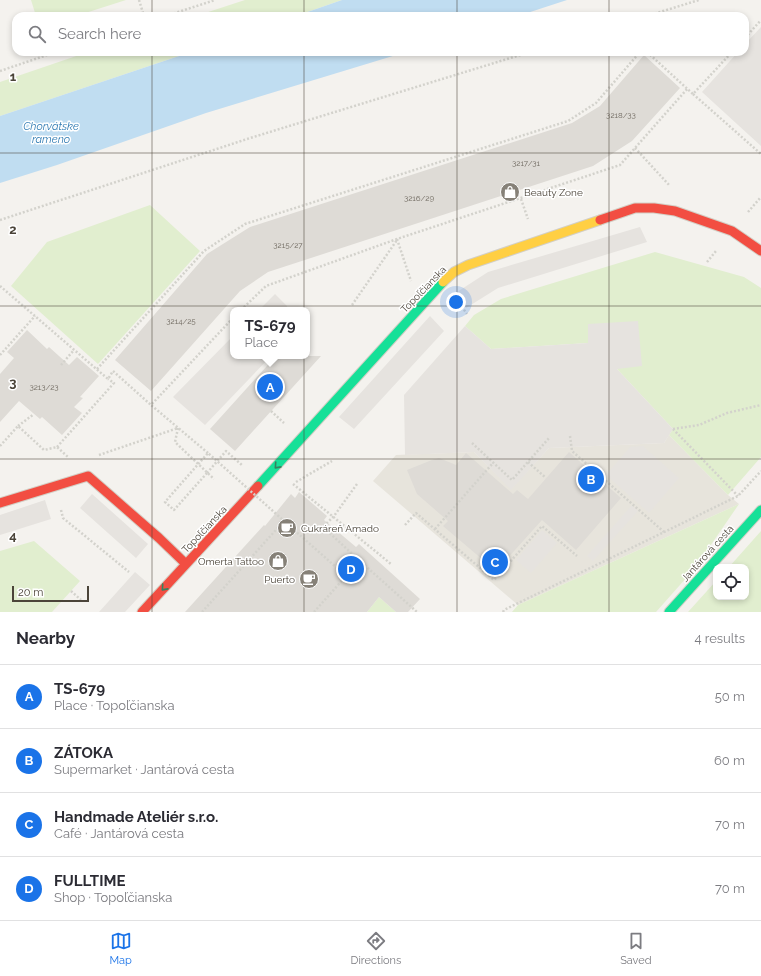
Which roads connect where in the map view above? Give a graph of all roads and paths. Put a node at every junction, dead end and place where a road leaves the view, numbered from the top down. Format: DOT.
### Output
graph roads {
  1 [pos="139,0"];
  2 [pos="215,0"];
  3 [pos="699,0"];
  4 [pos="143,12"];
  5 [pos="178,12"];
  6 [pos="660,12"];
  7 [pos="761,20"];
  8 [pos="749,34"];
  9 [pos="44,56"];
  10 [pos="517,56"];
  11 [pos="637,56"];
  12 [pos="652,56"];
  13 [pos="728,56"];
  14 [pos="0,71"];
  15 [pos="688,88"];
  16 [pos="693,94"];
  17 [pos="635,148"];
  18 [pos="761,154"];
  19 [pos="675,211"];
  20 [pos="0,220"];
  21 [pos="397,240"];
  22 [pos="761,251"];
  23 [pos="412,284"];
  24 [pos="0,286"];
  25 [pos="352,305"];
  26 [pos="244,307"];
  27 [pos="35,316"];
  28 [pos="230,321"];
  29 [pos="74,350"];
  30 [pos="0,355"];
  31 [pos="61,365"];
  32 [pos="97,369"];
  33 [pos="108,379"];
  34 [pos="151,405"];
  35 [pos="761,405"];
  36 [pos="271,411"];
  37 [pos="34,414"];
  38 [pos="18,426"];
  39 [pos="287,426"];
  40 [pos="178,428"];
  41 [pos="570,436"];
  42 [pos="549,438"];
  43 [pos="472,443"];
  44 [pos="0,446"];
  45 [pos="57,447"];
  46 [pos="208,453"];
  47 [pos="98,456"];
  48 [pos="71,459"];
  49 [pos="332,461"];
  50 [pos="528,462"];
  51 [pos="493,463"];
  52 [pos="248,470"];
  53 [pos="761,471"];
  54 [pos="207,472"];
  55 [pos="546,478"];
  56 [pos="214,479"];
  57 [pos="294,483"];
  58 [pos="357,484"];
  59 [pos="54,486"];
  60 [pos="289,488"];
  61 [pos="738,496"];
  62 [pos="0,502"];
  63 [pos="275,504"];
  64 [pos="270,510"];
  65 [pos="761,510"];
  66 [pos="334,516"];
  67 [pos="284,521"];
  68 [pos="405,525"];
  69 [pos="435,529"];
  70 [pos="664,532"];
  71 [pos="577,556"];
  72 [pos="360,561"];
  73 [pos="186,564"];
  74 [pos="391,564"];
  75 [pos="129,572"];
  76 [pos="346,576"];
  77 [pos="71,591"];
  78 [pos="81,600"];
  79 [pos="142,612"];
  80 [pos="202,612"];
  81 [pos="314,612"];
  82 [pos="417,612"];
  83 [pos="502,612"];
  84 [pos="669,612"];
  1 -- 4 [label="path"];
  2 -- 5 [label="path"];
  3 -- 6 [label="path"];
  7 -- 8 [label="path"];
  9 -- 14 [label="path"];
  10 -- 20 [label="path"];
  11 -- 32 [label="path"];
  12 -- 15 [label="path"];
  13 -- 16 [label="path"];
  15 -- 16 [label="path"];
  15 -- 17 [label="path"];
  16 -- 18 [label="path"];
  17 -- 19 [label="path"];
  17 -- 21 [label="path"];
  19 -- 22 [label="street, Topoľčianska"];
  19 -- 73 [label="street, Topoľčianska, one-way"];
  21 -- 23 [label="path"];
  21 -- 25 [label="path"];
  21 -- 26 [label="path"];
  24 -- 27 [label="path"];
  27 -- 29 [label="path"];
  27 -- 30 [label="path"];
  28 -- 34 [label="path"];
  29 -- 31 [label="path"];
  29 -- 32 [label="path"];
  32 -- 33 [label="path"];
  33 -- 34 [label="path"];
  33 -- 45 [label="path"];
  34 -- 40 [label="path"];
  35 -- 61 [label="path"];
  36 -- 39 [label="path"];
  37 -- 38 [label="path"];
  38 -- 44 [label="path"];
  38 -- 45 [label="path"];
  40 -- 46 [label="path"];
  40 -- 47 [label="path"];
  40 -- 54 [label="path"];
  41 -- 70 [label="path"];
  42 -- 50 [label="path"];
  43 -- 51 [label="path"];
  45 -- 48 [label="path"];
  46 -- 54 [label="path, bridge"];
  46 -- 67 [label="path, bridge"];
  49 -- 57 [label="path"];
  50 -- 51 [label="path"];
  50 -- 55 [label="path"];
  51 -- 69 [label="path"];
  52 -- 54 [label="path"];
  53 -- 61 [label="path"];
  54 -- 56 [label="path"];
  57 -- 60 [label="path"];
  57 -- 66 [label="path"];
  58 -- 66 [label="path"];
  59 -- 62 [label="street, Topoľčianska"];
  59 -- 73 [label="street, Topoľčianska"];
  59 -- 75 [label="path"];
  61 -- 70 [label="path"];
  63 -- 64 [label="path"];
  65 -- 84 [label="street, Jantárová cesta"];
  66 -- 72 [label="path"];
  66 -- 74 [label="path"];
  67 -- 76 [label="path"];
  67 -- 80 [label="path"];
  68 -- 69 [label="path"];
  69 -- 71 [label="path"];
  70 -- 83 [label="path"];
  72 -- 76 [label="path"];
  72 -- 82 [label="path"];
  73 -- 79 [label="street, Topoľčianska, one-way"];
  76 -- 81 [label="path"];
  77 -- 78 [label="path"];
}
